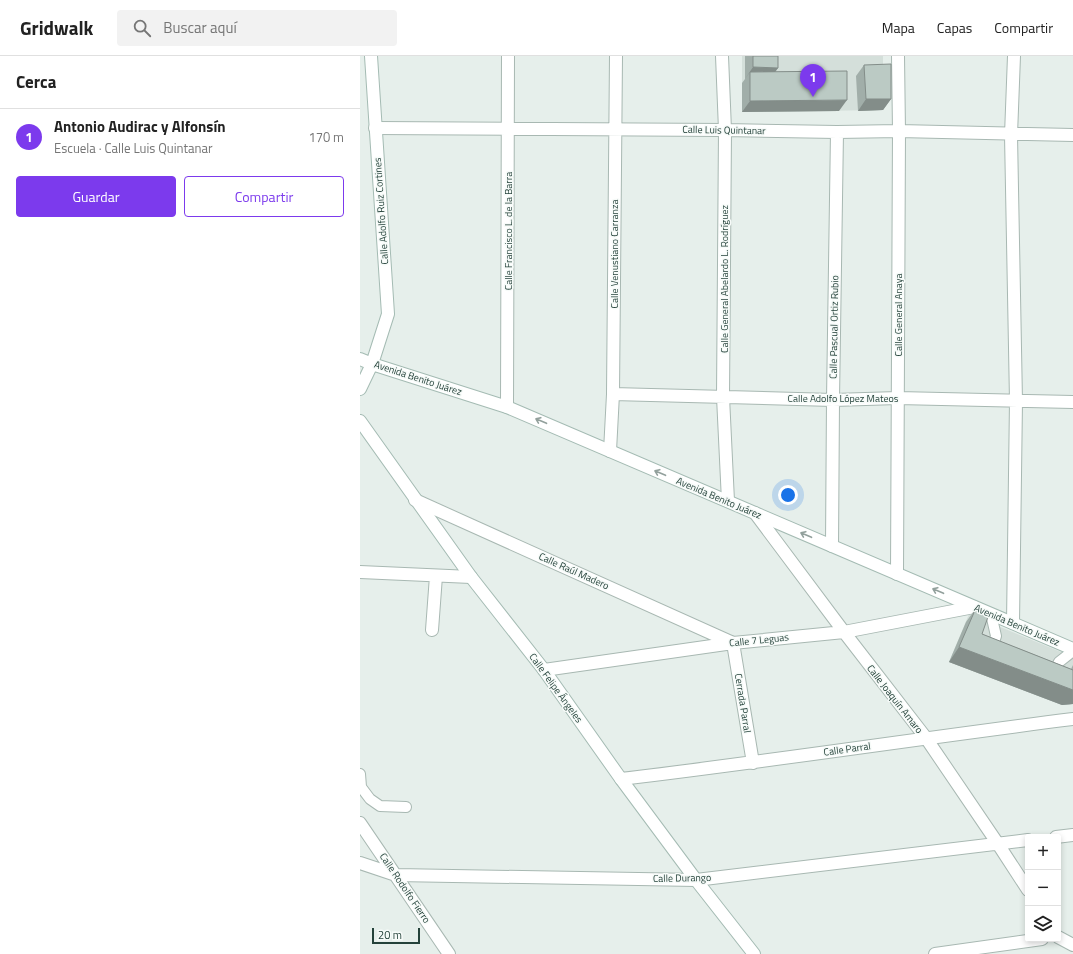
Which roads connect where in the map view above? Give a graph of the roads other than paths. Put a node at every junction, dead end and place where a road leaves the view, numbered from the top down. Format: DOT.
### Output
graph roads {
  1 [pos="372,56"];
  2 [pos="508,56"];
  3 [pos="616,56"];
  4 [pos="722,56"];
  5 [pos="898,56"];
  6 [pos="1014,56"];
  7 [pos="375,128"];
  8 [pos="509,128"];
  9 [pos="615,129"];
  10 [pos="725,130"];
  11 [pos="899,131"];
  12 [pos="837,132"];
  13 [pos="1011,135"];
  14 [pos="1073,135"];
  15 [pos="360,359"];
  16 [pos="372,364"];
  17 [pos="360,389"];
  18 [pos="613,394"];
  19 [pos="724,397"];
  20 [pos="898,398"];
  21 [pos="833,400"];
  22 [pos="1016,401"];
  23 [pos="1073,402"];
  24 [pos="507,407"];
  25 [pos="360,421"];
  26 [pos="610,451"];
  27 [pos="415,500"];
  28 [pos="728,501"];
  29 [pos="755,513"];
  30 [pos="832,546"];
  31 [pos="360,572"];
  32 [pos="898,574"];
  33 [pos="436,576"];
  34 [pos="471,577"];
  35 [pos="974,607"];
  36 [pos="992,614"];
  37 [pos="1013,623"];
  38 [pos="432,630"];
  39 [pos="844,632"];
  40 [pos="733,642"];
  41 [pos="1006,650"];
  42 [pos="1073,650"];
  43 [pos="1041,665"];
  44 [pos="544,670"];
  45 [pos="1073,719"];
  46 [pos="926,738"];
  47 [pos="753,763"];
  48 [pos="360,774"];
  49 [pos="621,779"];
  50 [pos="361,788"];
  51 [pos="406,807"];
  52 [pos="360,823"];
  53 [pos="1073,835"];
  54 [pos="1061,836"];
  55 [pos="1025,840"];
  56 [pos="998,844"];
  57 [pos="360,862"];
  58 [pos="396,875"];
  59 [pos="696,880"];
  60 [pos="1025,885"];
  61 [pos="1073,936"];
  62 [pos="1061,937"];
  63 [pos="1061,939"];
  64 [pos="1025,941"];
  65 [pos="1073,945"];
  66 [pos="449,954"];
  67 [pos="754,954"];
  68 [pos="936,954"];
  1 -- 7 [label="street, Calle Adolfo Ruiz Cortines"];
  2 -- 8 [label="street, Calle Francisco L. de la Barra"];
  3 -- 9 [label="street, Calle Venustiano Carranza"];
  4 -- 10 [label="street, Calle General Abelardo L. Rodríguez"];
  5 -- 11 [label="street, Calle General Anaya"];
  6 -- 13 [label="street"];
  7 -- 8 [label="street, Calle Luis Quintanar"];
  7 -- 16 [label="street, Calle Adolfo Ruiz Cortines"];
  8 -- 9 [label="street, Calle Luis Quintanar"];
  8 -- 24 [label="street, Calle Francisco L. de la Barra"];
  9 -- 10 [label="street, Calle Luis Quintanar"];
  9 -- 18 [label="street, Calle Venustiano Carranza"];
  10 -- 12 [label="street, Calle Luis Quintanar"];
  10 -- 19 [label="street, Calle General Abelardo L. Rodríguez"];
  11 -- 12 [label="street, Calle Luis Quintanar"];
  11 -- 13 [label="street, Calle Luis Quintanar"];
  11 -- 20 [label="street, Calle General Anaya"];
  12 -- 21 [label="street, Calle Pascual Ortiz Rubio"];
  13 -- 14 [label="street, Calle Luis Quintanar"];
  13 -- 22 [label="street"];
  15 -- 16 [label="street, Avenida Benito Juárez"];
  16 -- 17 [label="street, Calle Adolfo Ruiz Cortines"];
  16 -- 24 [label="street, Avenida Benito Juárez"];
  18 -- 19 [label="street, Calle Adolfo López Mateos"];
  18 -- 26 [label="street, Calle Venustiano Carranza"];
  19 -- 21 [label="street, Calle Adolfo López Mateos"];
  19 -- 28 [label="street, Calle General Abelardo L. Rodríguez"];
  20 -- 21 [label="street, Calle Adolfo López Mateos"];
  20 -- 22 [label="street, Calle Adolfo López Mateos"];
  20 -- 32 [label="street, Calle General Anaya"];
  21 -- 30 [label="street, Calle Pascual Ortiz Rubio"];
  22 -- 23 [label="street, Calle Adolfo López Mateos"];
  22 -- 37 [label="street"];
  26 -- 24 [label="street, Avenida Benito Juárez, one-way"];
  25 -- 27 [label="street, Calle Felipe Ángeles"];
  28 -- 26 [label="street, Avenida Benito Juárez, one-way"];
  27 -- 34 [label="street, Calle Felipe Ángeles"];
  27 -- 40 [label="street, Calle Raúl Madero"];
  28 -- 29 [label="street, Avenida Benito Juárez"];
  30 -- 29 [label="street, Avenida Benito Juárez, one-way"];
  29 -- 39 [label="street, Calle Joaquín Amaro"];
  30 -- 32 [label="street, Avenida Benito Juárez"];
  31 -- 33 [label="street"];
  35 -- 32 [label="street, Avenida Benito Juárez, one-way"];
  33 -- 34 [label="street"];
  33 -- 38 [label="street"];
  34 -- 44 [label="street, Calle Felipe Ángeles"];
  35 -- 36 [label="street, Avenida Benito Juárez"];
  35 -- 39 [label="street, Calle 7 Leguas"];
  36 -- 37 [label="street, Avenida Benito Juárez"];
  36 -- 41 [label="lane"];
  37 -- 42 [label="street, Avenida Benito Juárez"];
  39 -- 40 [label="street, Calle 7 Leguas"];
  39 -- 46 [label="street, Calle Joaquín Amaro"];
  40 -- 44 [label="street, Calle 7 Leguas"];
  40 -- 47 [label="street, Cerrada Parral"];
  42 -- 43 [label="lane"];
  44 -- 49 [label="street, Calle Felipe Ángeles"];
  45 -- 46 [label="street, Calle Parral"];
  46 -- 47 [label="street, Calle Parral"];
  46 -- 56 [label="street, Calle Joaquín Amaro"];
  47 -- 49 [label="street, Calle Parral"];
  48 -- 50 [label="lane"];
  49 -- 59 [label="street, Calle Felipe Ángeles"];
  50 -- 51 [label="lane"];
  52 -- 58 [label="street, Calle Rodolfo Fierro"];
  53 -- 54 [label="street"];
  55 -- 56 [label="street, Calle Durango"];
  56 -- 59 [label="street, Calle Durango"];
  56 -- 60 [label="street, Calle Joaquín Amaro"];
  57 -- 58 [label="street, Calle Durango"];
  58 -- 59 [label="street, Calle Durango"];
  58 -- 66 [label="street, Calle Rodolfo Fierro"];
  59 -- 67 [label="street, Calle Felipe Ángeles"];
  61 -- 62 [label="street"];
  63 -- 65 [label="street"];
  64 -- 68 [label="street"];
}
